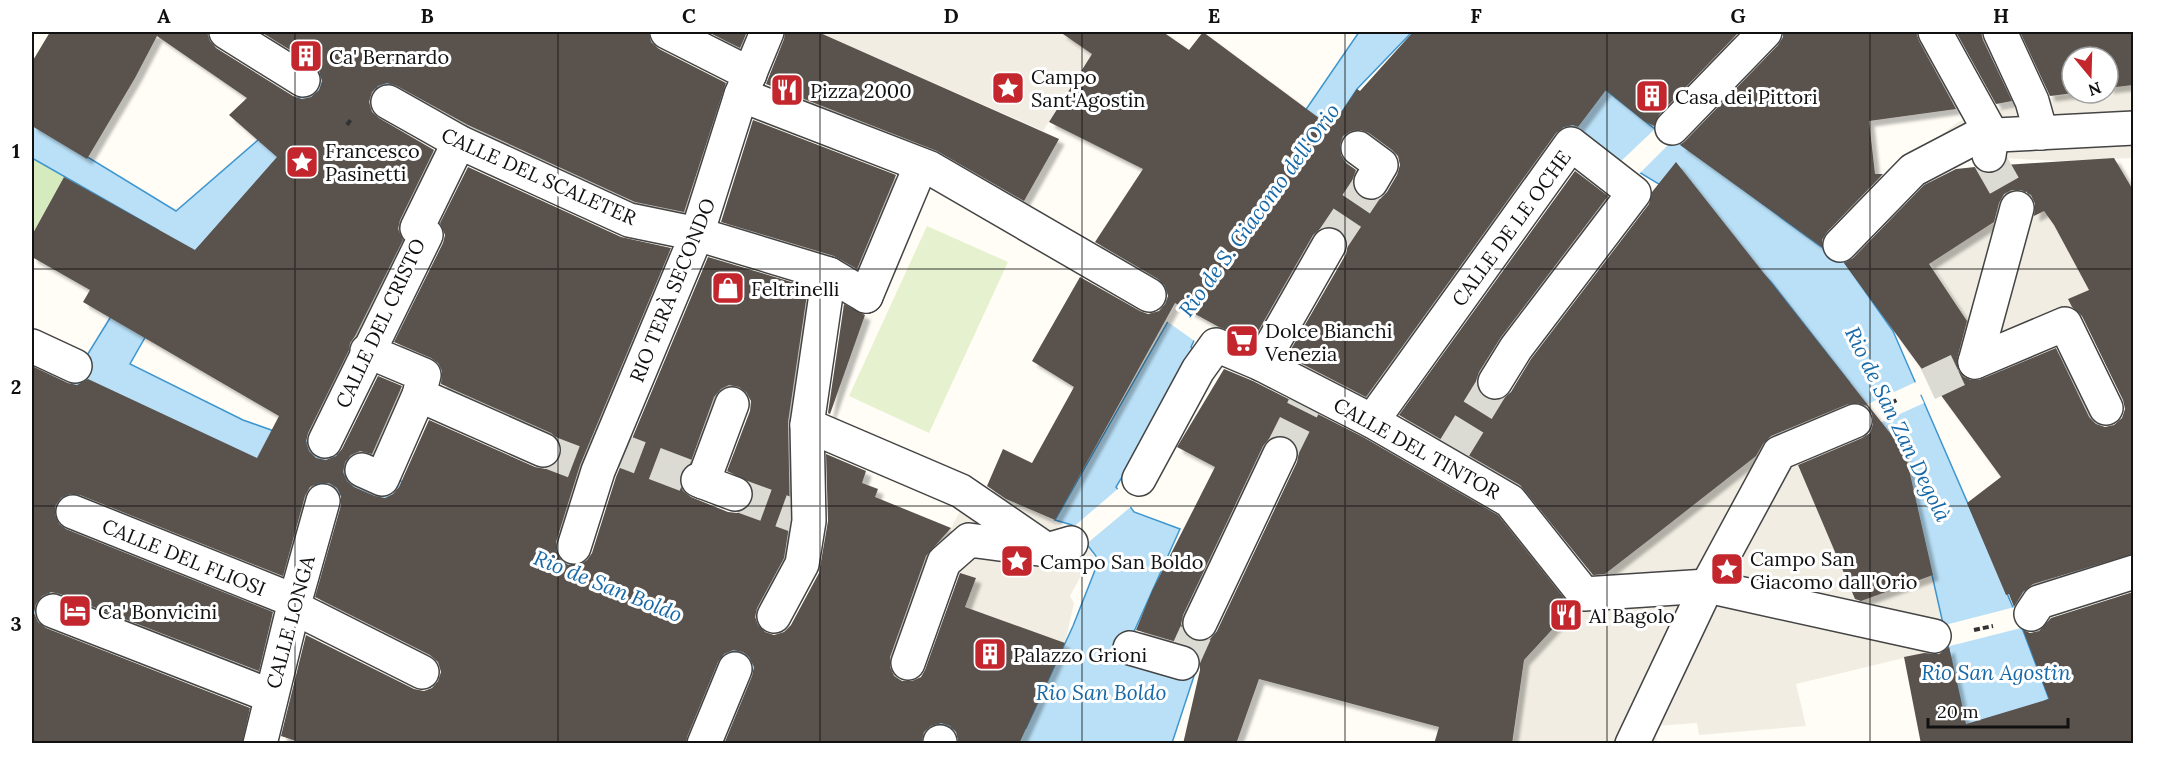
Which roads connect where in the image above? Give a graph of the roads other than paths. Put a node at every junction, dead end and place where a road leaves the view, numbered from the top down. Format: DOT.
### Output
graph roads {
  1 [pos="225,32"];
  2 [pos="667,32"];
  3 [pos="766,32"];
  4 [pos="1765,32"];
  5 [pos="1935,32"];
  6 [pos="2000,32"];
  7 [pos="303,80"];
  8 [pos="746,84"];
  9 [pos="388,102"];
  10 [pos="1672,128"];
  11 [pos="2133,128"];
  12 [pos="2041,133"];
  13 [pos="1985,135"];
  14 [pos="459,142"];
  15 [pos="1358,148"];
  16 [pos="921,165"];
  17 [pos="1371,182"];
  18 [pos="2017,208"];
  19 [pos="697,234"];
  20 [pos="1329,245"];
  21 [pos="1840,245"];
  22 [pos="827,274"];
  23 [pos="1149,295"];
  24 [pos="866,296"];
  25 [pos="821,322"];
  26 [pos="32,346"];
  27 [pos="367,351"];
  28 [pos="1261,364"];
  29 [pos="75,366"];
  30 [pos="1495,382"];
  31 [pos="419,395"];
  32 [pos="732,404"];
  33 [pos="2106,408"];
  34 [pos="1372,420"];
  35 [pos="1855,421"];
  36 [pos="807,425"];
  37 [pos="838,438"];
  38 [pos="325,441"];
  39 [pos="543,450"];
  40 [pos="1280,454"];
  41 [pos="362,470"];
  42 [pos="1139,479"];
  43 [pos="735,494"];
  44 [pos="323,501"];
  45 [pos="73,512"];
  46 [pos="808,521"];
  47 [pos="574,547"];
  48 [pos="2133,572"];
  49 [pos="1707,586"];
  50 [pos="294,604"];
  51 [pos="53,611"];
  52 [pos="2031,614"];
  53 [pos="774,616"];
  54 [pos="1200,623"];
  55 [pos="1934,636"];
  56 [pos="1136,652"];
  57 [pos="908,663"];
  58 [pos="1182,663"];
  59 [pos="735,669"];
  60 [pos="422,672"];
  61 [pos="271,696"];
  62 [pos="260,744"];
  63 [pos="704,744"];
  64 [pos="1632,744"];
  1 -- 7 [label="street"];
  2 -- 8 [label="street"];
  3 -- 8 [label="street, RIO TERÀ SECONDO"];
  4 -- 10 [label="street"];
  5 -- 13 [label="street"];
  6 -- 12 [label="street"];
  8 -- 16 [label="street"];
  8 -- 19 [label="street, RIO TERÀ SECONDO"];
  9 -- 14 [label="street, CALLE DEL SCALETER"];
  11 -- 12 [label="street"];
  12 -- 13 [label="street"];
  13 -- 21 [label="street"];
  14 -- 19 [label="street, CALLE DEL SCALETER"];
  14 -- 27 [label="street, CALLE DEL CRISTO"];
  15 -- 17 [label="street"];
  16 -- 23 [label="street"];
  16 -- 24 [label="street"];
  18 -- 33 [label="street"];
  19 -- 22 [label="street, CALLE DEL SCALETER"];
  19 -- 47 [label="street, RIO TERÀ SECONDO"];
  20 -- 28 [label="street"];
  22 -- 24 [label="street, CALLE DEL SCALETER"];
  22 -- 25 [label="street"];
  24 -- 25 [label="street"];
  25 -- 36 [label="street"];
  26 -- 29 [label="street"];
  27 -- 31 [label="street"];
  27 -- 38 [label="street, CALLE DEL CRISTO"];
  28 -- 34 [label="street, CALLE DEL TINTOR"];
  28 -- 42 [label="street, CALLE DEL TINTOR"];
  30 -- 34 [label="street, CALLE DE LE OCHE"];
  31 -- 39 [label="street"];
  31 -- 41 [label="street"];
  32 -- 43 [label="street"];
  34 -- 49 [label="street, CALLE DEL TINTOR"];
  35 -- 49 [label="street"];
  36 -- 37 [label="street"];
  36 -- 46 [label="street"];
  37 -- 46 [label="street"];
  37 -- 57 [label="street"];
  40 -- 54 [label="street"];
  44 -- 50 [label="street, CALLE LONGA"];
  45 -- 50 [label="street, CALLE DEL FLIOSI"];
  46 -- 53 [label="street"];
  48 -- 52 [label="street"];
  49 -- 55 [label="street"];
  49 -- 64 [label="street"];
  50 -- 60 [label="street, CALLE DEL FLIOSI"];
  50 -- 61 [label="street, CALLE LONGA"];
  51 -- 61 [label="street"];
  56 -- 58 [label="street"];
  59 -- 63 [label="street"];
  61 -- 62 [label="street, CALLE LONGA"];
}
